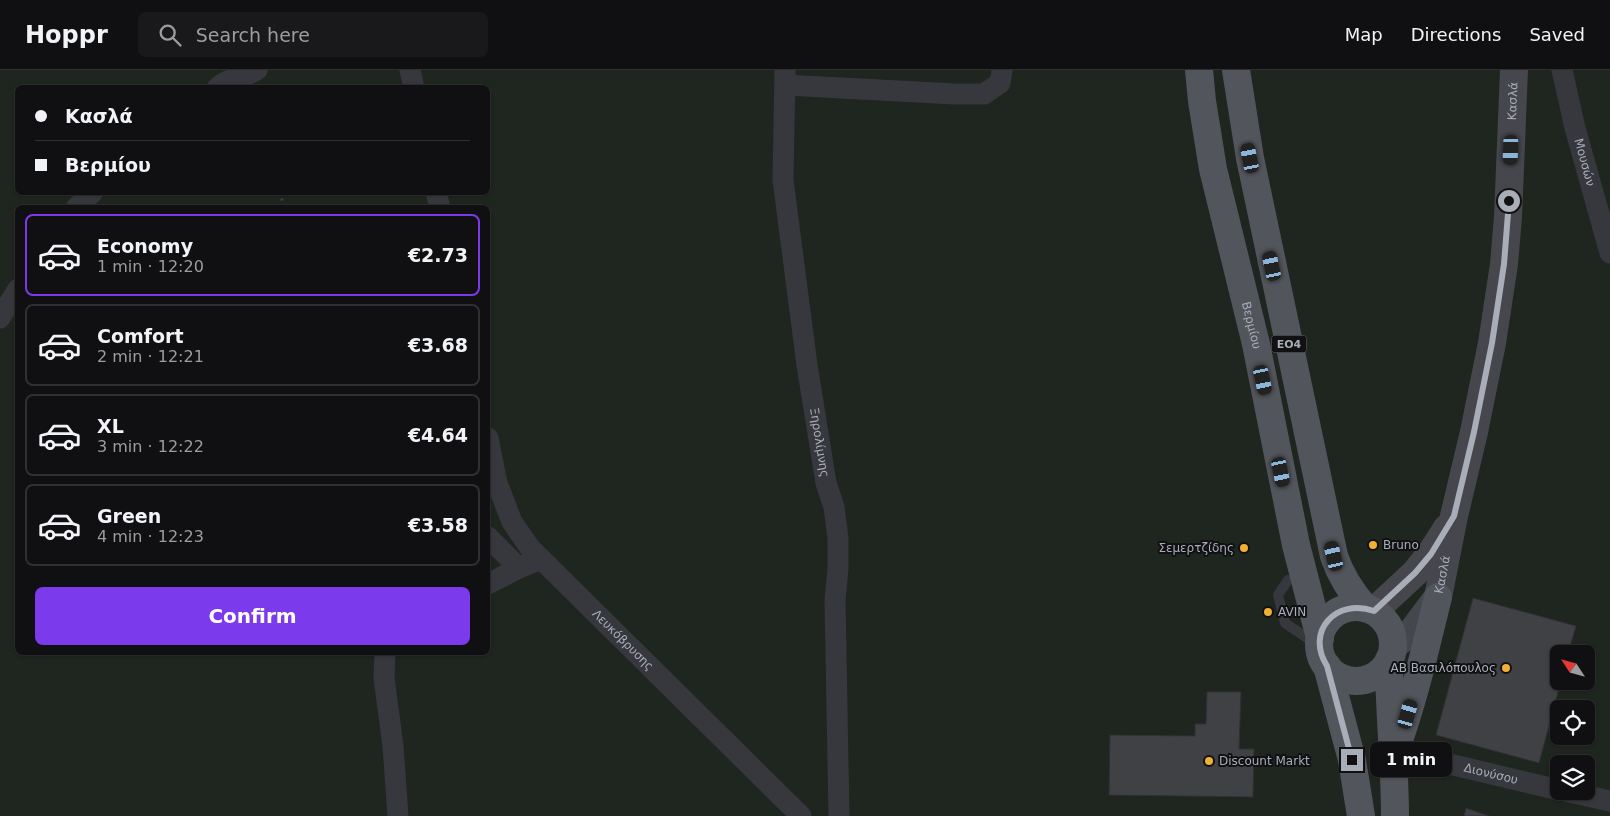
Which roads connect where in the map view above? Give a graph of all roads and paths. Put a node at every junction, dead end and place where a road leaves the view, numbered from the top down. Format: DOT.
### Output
graph roads {
  1 [pos="257,70"];
  2 [pos="410,70"];
  3 [pos="1002,70"];
  4 [pos="1199,70"];
  5 [pos="1236,70"];
  6 [pos="1514,70"];
  7 [pos="1562,70"];
  8 [pos="785,78"];
  9 [pos="220,85"];
  10 [pos="413,85"];
  11 [pos="90,195"];
  12 [pos="79,205"];
  13 [pos="1610,254"];
  14 [pos="15,294"];
  15 [pos="0,318"];
  16 [pos="490,448"];
  17 [pos="1454,516"];
  18 [pos="490,539"];
  19 [pos="541,560"];
  20 [pos="519,568"];
  21 [pos="1288,580"];
  22 [pos="490,583"];
  23 [pos="1438,597"];
  24 [pos="1369,610"];
  25 [pos="1322,650"];
  26 [pos="1391,653"];
  27 [pos="386,655"];
  28 [pos="1394,754"];
  29 [pos="1550,788"];
  30 [pos="1595,798"];
  31 [pos="1610,801"];
  32 [pos="398,816"];
  33 [pos="801,816"];
  34 [pos="839,816"];
  35 [pos="1360,816"];
  36 [pos="1395,816"];
  1 -- 9 [label="street"];
  2 -- 10 [label="street"];
  3 -- 8 [label="street"];
  4 -- 25 [label="main road, Βερμίου / ΕΟ4"];
  5 -- 24 [label="main road, ΕΟ4"];
  6 -- 17 [label="street, Κασλά"];
  7 -- 13 [label="street, Μουσών"];
  8 -- 34 [label="street, Ξηρολίμνης"];
  11 -- 12 [label="street"];
  14 -- 15 [label="street"];
  16 -- 19 [label="street, Λευκόβρυσης"];
  17 -- 23 [label="street, Κασλά"];
  17 -- 24 [label="street, Κασλά"];
  18 -- 20 [label="street"];
  19 -- 20 [label="street"];
  19 -- 33 [label="street, Λευκόβρυσης"];
  20 -- 22 [label="street"];
  21 -- 25 [label="lane"];
  23 -- 26 [label="street, Κασλά"];
  23 -- 28 [label="main road"];
  24 -- 25 [label="main road"];
  24 -- 26 [label="main road, ΕΟ4"];
  25 -- 26 [label="main road"];
  25 -- 35 [label="main road, Βερμίου / ΕΟ4"];
  26 -- 28 [label="main road, ΕΟ4"];
  27 -- 32 [label="street"];
  28 -- 29 [label="street, Διονύσου"];
  28 -- 36 [label="main road, ΕΟ4"];
  30 -- 31 [label="street"];
}
